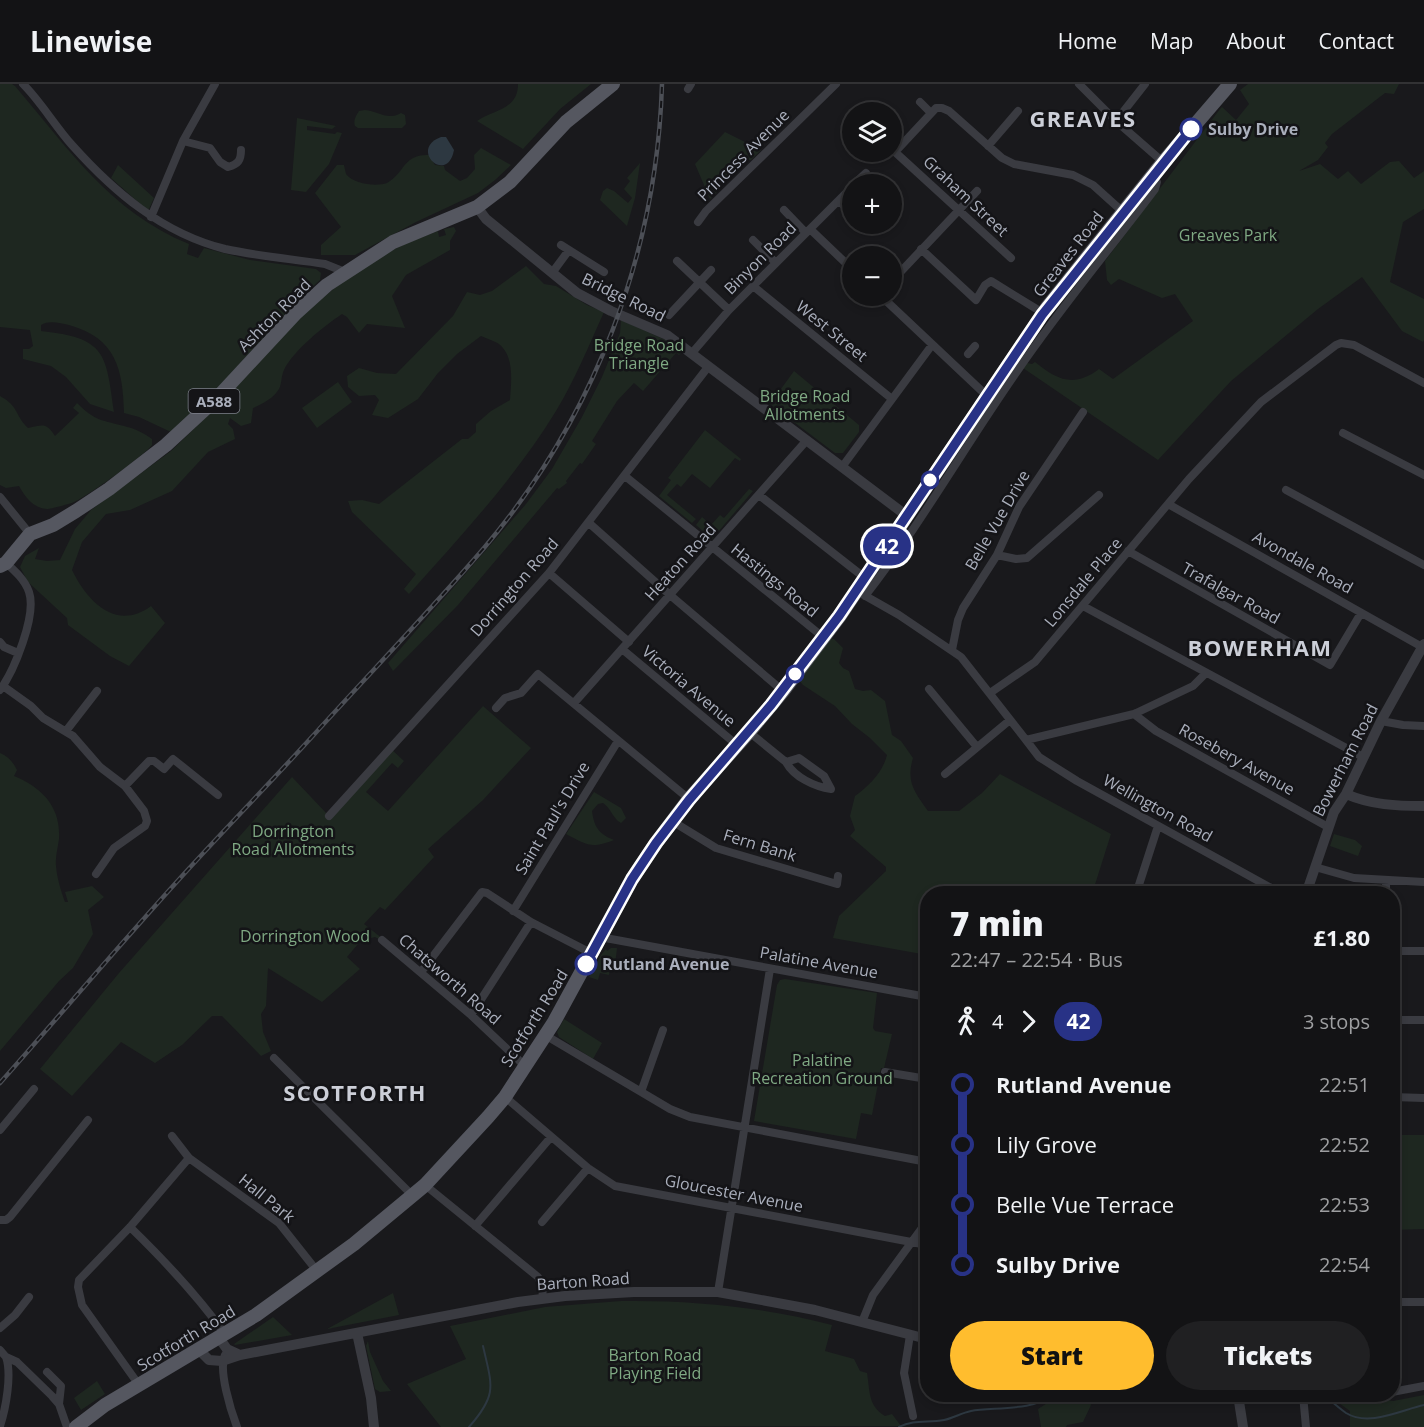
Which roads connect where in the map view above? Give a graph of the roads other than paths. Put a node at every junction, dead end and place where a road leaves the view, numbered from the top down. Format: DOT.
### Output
graph roads {
  1 [pos="215,84"];
  2 [pos="613,84"];
  3 [pos="836,84"];
  4 [pos="1079,84"];
  5 [pos="1145,84"];
  6 [pos="1230,84"];
  7 [pos="28,86"];
  8 [pos="920,102"];
  9 [pos="1017,111"];
  10 [pos="931,113"];
  11 [pos="1116,121"];
  12 [pos="183,141"];
  13 [pos="988,146"];
  14 [pos="241,150"];
  15 [pos="1164,162"];
  16 [pos="1152,176"];
  17 [pos="977,191"];
  18 [pos="842,197"];
  19 [pos="838,201"];
  20 [pos="842,204"];
  21 [pos="477,207"];
  22 [pos="784,210"];
  23 [pos="959,210"];
  24 [pos="1123,212"];
  25 [pos="151,217"];
  26 [pos="698,222"];
  27 [pos="808,231"];
  28 [pos="753,240"];
  29 [pos="921,249"];
  30 [pos="1011,258"];
  31 [pos="842,260"];
  32 [pos="677,261"];
  33 [pos="776,263"];
  34 [pos="711,270"];
  35 [pos="902,270"];
  36 [pos="604,272"];
  37 [pos="552,273"];
  38 [pos="344,274"];
  39 [pos="699,283"];
  40 [pos="753,286"];
  41 [pos="891,306"];
  42 [pos="729,310"];
  43 [pos="1043,313"];
  44 [pos="669,315"];
  45 [pos="932,345"];
  46 [pos="975,346"];
  47 [pos="692,353"];
  48 [pos="962,361"];
  49 [pos="708,367"];
  50 [pos="1424,382"];
  51 [pos="986,395"];
  52 [pos="892,399"];
  53 [pos="1083,412"];
  54 [pos="1343,433"];
  55 [pos="807,441"];
  56 [pos="842,467"];
  57 [pos="1424,475"];
  58 [pos="625,476"];
  59 [pos="1286,490"];
  60 [pos="759,495"];
  61 [pos="1099,495"];
  62 [pos="0,497"];
  63 [pos="1168,504"];
  64 [pos="907,516"];
  65 [pos="589,523"];
  66 [pos="30,534"];
  67 [pos="712,548"];
  68 [pos="1128,551"];
  69 [pos="997,555"];
  70 [pos="3,564"];
  71 [pos="1424,565"];
  72 [pos="549,573"];
  73 [pos="865,578"];
  74 [pos="861,593"];
  75 [pos="670,596"];
  76 [pos="1083,606"];
  77 [pos="1361,612"];
  78 [pos="823,637"];
  79 [pos="0,642"];
  80 [pos="629,642"];
  81 [pos="1423,647"];
  82 [pos="622,650"];
  83 [pos="952,650"];
  84 [pos="18,653"];
  85 [pos="1206,673"];
  86 [pos="1,688"];
  87 [pos="929,689"];
  88 [pos="97,691"];
  89 [pos="783,691"];
  90 [pos="990,693"];
  91 [pos="574,703"];
  92 [pos="496,708"];
  93 [pos="1134,714"];
  94 [pos="1010,720"];
  95 [pos="1381,721"];
  96 [pos="1424,726"];
  97 [pos="66,731"];
  98 [pos="749,732"];
  99 [pos="618,741"];
  100 [pos="1026,741"];
  101 [pos="737,745"];
  102 [pos="977,747"];
  103 [pos="1363,757"];
  104 [pos="786,762"];
  105 [pos="945,774"];
  106 [pos="125,786"];
  107 [pos="1346,794"];
  108 [pos="218,795"];
  109 [pos="689,800"];
  110 [pos="1424,806"];
  111 [pos="329,816"];
  112 [pos="672,821"];
  113 [pos="1158,826"];
  114 [pos="1328,827"];
  115 [pos="1315,867"];
  116 [pos="96,874"];
  117 [pos="838,876"];
  118 [pos="1386,881"];
  119 [pos="1424,882"];
  120 [pos="1139,886"];
  121 [pos="1267,886"];
  122 [pos="1309,886"];
  123 [pos="1386,886"];
  124 [pos="513,911"];
  125 [pos="531,922"];
  126 [pos="600,937"];
  127 [pos="382,940"];
  128 [pos="1400,951"];
  129 [pos="1424,951"];
  130 [pos="591,953"];
  131 [pos="770,969"];
  132 [pos="421,972"];
  133 [pos="920,996"];
  134 [pos="471,1015"];
  135 [pos="1400,1020"];
  136 [pos="1424,1020"];
  137 [pos="663,1030"];
  138 [pos="545,1035"];
  139 [pos="274,1058"];
  140 [pos="525,1066"];
  141 [pos="885,1072"];
  142 [pos="920,1078"];
  143 [pos="34,1089"];
  144 [pos="641,1092"];
  145 [pos="505,1097"];
  146 [pos="1400,1097"];
  147 [pos="1424,1098"];
  148 [pos="88,1120"];
  149 [pos="745,1128"];
  150 [pos="0,1130"];
  151 [pos="172,1136"];
  152 [pos="551,1137"];
  153 [pos="189,1158"];
  154 [pos="920,1161"];
  155 [pos="588,1168"];
  156 [pos="425,1185"];
  157 [pos="413,1196"];
  158 [pos="732,1207"];
  159 [pos="0,1220"];
  160 [pos="543,1222"];
  161 [pos="475,1226"];
  162 [pos="130,1227"];
  163 [pos="920,1230"];
  164 [pos="911,1242"];
  165 [pos="920,1244"];
  166 [pos="317,1271"];
  167 [pos="718,1292"];
  168 [pos="29,1297"];
  169 [pos="543,1298"];
  170 [pos="1400,1302"];
  171 [pos="1424,1302"];
  172 [pos="862,1322"];
  173 [pos="0,1328"];
  174 [pos="357,1333"];
  175 [pos="910,1335"];
  176 [pos="920,1337"];
  177 [pos="224,1341"];
  178 [pos="199,1350"];
  179 [pos="3,1353"];
  180 [pos="240,1355"];
  181 [pos="222,1361"];
  182 [pos="47,1372"];
  183 [pos="139,1385"];
  184 [pos="1424,1386"];
  185 [pos="1400,1390"];
  186 [pos="1239,1402"];
  187 [pos="1304,1402"];
  188 [pos="59,1404"];
  189 [pos="913,1416"];
  190 [pos="0,1426"];
  191 [pos="67,1427"];
  192 [pos="76,1427"];
  193 [pos="237,1427"];
  194 [pos="374,1427"];
  195 [pos="1243,1427"];
  196 [pos="1306,1427"];
  1 -- 12 [label="street"];
  2 -- 21 [label="main road, Ashton Road / A588"];
  3 -- 26 [label="street, Princess Avenue"];
  4 -- 11 [label="street"];
  5 -- 11 [label="street"];
  6 -- 15 [label="main road, Greaves Road"];
  7 -- 25 [label="street"];
  8 -- 10 [label="street"];
  9 -- 13 [label="street"];
  10 -- 13 [label="street, Graham Street"];
  10 -- 23 [label="street, Graham Street"];
  11 -- 15 [label="street"];
  12 -- 14 [label="street"];
  12 -- 25 [label="street"];
  13 -- 24 [label="street"];
  15 -- 16 [label="main road, Greaves Road"];
  16 -- 24 [label="main road, Greaves Road"];
  16 -- 74 [label="street"];
  17 -- 23 [label="street"];
  18 -- 19 [label="street, Binyon Road"];
  19 -- 20 [label="street"];
  19 -- 27 [label="street, Binyon Road"];
  21 -- 37 [label="street, Bridge Road"];
  21 -- 38 [label="main road, Ashton Road / A588"];
  22 -- 27 [label="street"];
  23 -- 29 [label="street"];
  23 -- 30 [label="street, Graham Street"];
  24 -- 43 [label="main road, Greaves Road"];
  25 -- 38 [label="street"];
  27 -- 31 [label="street"];
  27 -- 33 [label="street, Binyon Road"];
  28 -- 33 [label="street"];
  29 -- 35 [label="street"];
  29 -- 43 [label="street"];
  32 -- 39 [label="street"];
  33 -- 40 [label="street, Binyon Road"];
  34 -- 39 [label="street"];
  36 -- 37 [label="street"];
  37 -- 47 [label="street, Bridge Road"];
  38 -- 66 [label="main road, Ashton Road / A588"];
  39 -- 42 [label="street"];
  39 -- 44 [label="street"];
  40 -- 42 [label="street, Binyon Road"];
  40 -- 52 [label="street, West Street"];
  41 -- 45 [label="street"];
  42 -- 47 [label="street, Binyon Road"];
  43 -- 51 [label="main road, Greaves Road"];
  45 -- 48 [label="street"];
  45 -- 52 [label="street"];
  46 -- 48 [label="street"];
  47 -- 49 [label="street, Bridge Road"];
  48 -- 51 [label="street"];
  49 -- 55 [label="street, Bridge Road"];
  49 -- 58 [label="street, Dorrington Road"];
  50 -- 63 [label="street, Lonsdale Place"];
  51 -- 64 [label="main road, Greaves Road"];
  52 -- 56 [label="street"];
  53 -- 69 [label="street, Belle Vue Drive"];
  54 -- 57 [label="street"];
  55 -- 56 [label="street, Bridge Road"];
  55 -- 60 [label="street, Heaton Road"];
  56 -- 64 [label="street, Bridge Road"];
  58 -- 65 [label="street, Dorrington Road"];
  58 -- 67 [label="street, Hastings Road"];
  59 -- 71 [label="street"];
  60 -- 67 [label="street, Heaton Road"];
  60 -- 73 [label="street"];
  61 -- 69 [label="street"];
  62 -- 66 [label="street"];
  63 -- 68 [label="street, Lonsdale Place"];
  63 -- 77 [label="street, Avondale Road"];
  64 -- 73 [label="main road, Scotforth Road"];
  65 -- 72 [label="street, Dorrington Road"];
  65 -- 75 [label="street"];
  66 -- 70 [label="main road, Ashton Road / A588"];
  67 -- 75 [label="street, Heaton Road"];
  67 -- 78 [label="street, Hastings Road"];
  68 -- 76 [label="street, Lonsdale Place"];
  68 -- 77 [label="street, Trafalgar Road"];
  69 -- 83 [label="street, Belle Vue Drive"];
  70 -- 84 [label="street"];
  72 -- 80 [label="street"];
  72 -- 111 [label="street, Dorrington Road"];
  73 -- 74 [label="main road, Scotforth Road"];
  74 -- 78 [label="main road, Scotforth Road"];
  74 -- 83 [label="street, Wellington Road"];
  75 -- 80 [label="street, Heaton Road"];
  75 -- 89 [label="street"];
  76 -- 85 [label="street"];
  76 -- 90 [label="street, Lonsdale Place"];
  77 -- 81 [label="street, Avondale Road"];
  78 -- 89 [label="main road, Scotforth Road"];
  79 -- 84 [label="street"];
  80 -- 82 [label="street, Heaton Road"];
  81 -- 95 [label="street, Bowerham Road"];
  82 -- 91 [label="street, Heaton Road"];
  82 -- 101 [label="street, Victoria Avenue"];
  83 -- 90 [label="street, Wellington Road"];
  84 -- 86 [label="street"];
  85 -- 93 [label="street"];
  85 -- 103 [label="street"];
  86 -- 97 [label="street"];
  87 -- 102 [label="street"];
  88 -- 97 [label="street"];
  89 -- 98 [label="main road, Scotforth Road"];
  90 -- 94 [label="street, Wellington Road"];
  91 -- 92 [label="street"];
  91 -- 99 [label="street"];
  93 -- 100 [label="street"];
  93 -- 114 [label="street, Rosebery Avenue"];
  94 -- 100 [label="street, Wellington Road"];
  94 -- 102 [label="street"];
  95 -- 96 [label="street"];
  95 -- 103 [label="street, Bowerham Road"];
  97 -- 106 [label="street"];
  98 -- 101 [label="main road, Scotforth Road"];
  98 -- 104 [label="street"];
  99 -- 109 [label="street"];
  99 -- 124 [label="street, Saint Paul's Drive"];
  100 -- 113 [label="street, Wellington Road"];
  101 -- 109 [label="main road, Scotforth Road"];
  102 -- 105 [label="street"];
  103 -- 107 [label="street, Bowerham Road"];
  104 -- 104 [label="street"];
  106 -- 108 [label="street"];
  106 -- 116 [label="street"];
  107 -- 110 [label="street"];
  107 -- 114 [label="street, Bowerham Road"];
  109 -- 112 [label="main road, Scotforth Road"];
  112 -- 117 [label="street, Fern Bank"];
  112 -- 126 [label="main road, Scotforth Road"];
  113 -- 120 [label="street"];
  113 -- 121 [label="street, Wellington Road"];
  114 -- 115 [label="street, Bowerham Road"];
  115 -- 118 [label="street"];
  115 -- 122 [label="street, Bowerham Road"];
  118 -- 119 [label="street"];
  118 -- 123 [label="street"];
  124 -- 125 [label="street"];
  124 -- 132 [label="street"];
  125 -- 130 [label="street"];
  125 -- 134 [label="street"];
  126 -- 130 [label="main road, Scotforth Road"];
  126 -- 131 [label="street, Palatine Avenue"];
  127 -- 132 [label="street, Chatsworth Road"];
  128 -- 129 [label="street"];
  130 -- 138 [label="main road, Scotforth Road"];
  131 -- 133 [label="street, Palatine Avenue"];
  131 -- 149 [label="street"];
  132 -- 134 [label="street, Chatsworth Road"];
  134 -- 140 [label="street, Chatsworth Road"];
  135 -- 136 [label="street"];
  137 -- 144 [label="street"];
  138 -- 140 [label="main road, Scotforth Road"];
  138 -- 144 [label="street"];
  139 -- 157 [label="street"];
  140 -- 145 [label="main road, Scotforth Road"];
  141 -- 142 [label="street"];
  143 -- 150 [label="street"];
  144 -- 149 [label="street"];
  145 -- 152 [label="street, Gloucester Avenue"];
  145 -- 156 [label="main road, Scotforth Road"];
  146 -- 147 [label="street"];
  148 -- 159 [label="street"];
  149 -- 154 [label="street"];
  149 -- 158 [label="street"];
  151 -- 153 [label="street, Hall Park"];
  152 -- 155 [label="street, Gloucester Avenue"];
  152 -- 161 [label="street"];
  153 -- 162 [label="street"];
  153 -- 166 [label="street, Hall Park"];
  155 -- 158 [label="street, Gloucester Avenue"];
  155 -- 160 [label="street"];
  156 -- 157 [label="main road, Scotforth Road"];
  156 -- 161 [label="street"];
  157 -- 166 [label="main road, Scotforth Road"];
  158 -- 164 [label="street, Gloucester Avenue"];
  158 -- 167 [label="street"];
  161 -- 169 [label="street"];
  162 -- 177 [label="street"];
  162 -- 183 [label="street"];
  163 -- 164 [label="street"];
  164 -- 165 [label="street, Gloucester Avenue"];
  164 -- 172 [label="street"];
  166 -- 177 [label="main road, Scotforth Road"];
  167 -- 169 [label="street, Barton Road"];
  167 -- 172 [label="street, Barton Road"];
  168 -- 173 [label="street"];
  169 -- 174 [label="street, Barton Road"];
  170 -- 171 [label="street"];
  172 -- 175 [label="street, Barton Road"];
  174 -- 180 [label="street, Barton Road"];
  174 -- 194 [label="street"];
  175 -- 176 [label="street, Barton Road"];
  175 -- 189 [label="street"];
  177 -- 178 [label="main road, Scotforth Road"];
  177 -- 180 [label="street"];
  177 -- 181 [label="street"];
  178 -- 181 [label="street"];
  178 -- 183 [label="main road, Scotforth Road"];
  179 -- 188 [label="street"];
  179 -- 190 [label="street"];
  180 -- 181 [label="street, Barton Road"];
  181 -- 193 [label="street"];
  182 -- 188 [label="street"];
  183 -- 192 [label="main road, Scotforth Road"];
  184 -- 185 [label="street"];
  186 -- 195 [label="street"];
  187 -- 196 [label="street"];
  188 -- 191 [label="street"];
}
